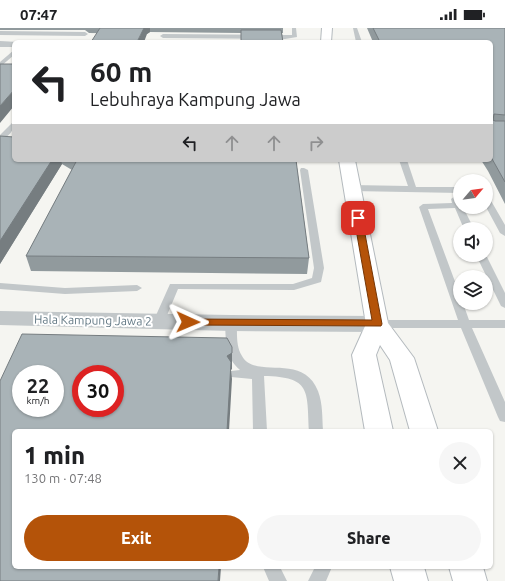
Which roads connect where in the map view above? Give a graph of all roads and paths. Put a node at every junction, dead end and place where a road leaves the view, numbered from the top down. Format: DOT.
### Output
graph roads {
  1 [pos="89,28"];
  2 [pos="167,28"];
  3 [pos="294,28"];
  4 [pos="326,28"];
  5 [pos="355,28"];
  6 [pos="0,34"];
  7 [pos="85,34"];
  8 [pos="163,36"];
  9 [pos="80,40"];
  10 [pos="161,40"];
  11 [pos="326,40"];
  12 [pos="358,40"];
  13 [pos="0,44"];
  14 [pos="12,44"];
  15 [pos="12,54"];
  16 [pos="0,65"];
  17 [pos="12,126"];
  18 [pos="0,138"];
  19 [pos="347,162"];
  20 [pos="404,162"];
  21 [pos="304,170"];
  22 [pos="352,188"];
  23 [pos="413,189"];
  24 [pos="453,190"];
  25 [pos="453,205"];
  26 [pos="493,212"];
  27 [pos="505,233"];
  28 [pos="485,262"];
  29 [pos="0,286"];
  30 [pos="137,288"];
  31 [pos="505,304"];
  32 [pos="0,318"];
  33 [pos="159,322"];
  34 [pos="231,323"];
  35 [pos="377,324"];
  36 [pos="465,324"];
  37 [pos="505,324"];
  38 [pos="258,373"];
  39 [pos="235,374"];
  40 [pos="505,416"];
  41 [pos="260,429"];
  42 [pos="316,429"];
  43 [pos="379,429"];
  44 [pos="423,429"];
  45 [pos="272,569"];
  46 [pos="323,569"];
  47 [pos="408,569"];
  48 [pos="467,569"];
  49 [pos="278,581"];
  50 [pos="317,581"];
  51 [pos="410,581"];
  52 [pos="470,581"];
  1 -- 7 [label="lane"];
  2 -- 8 [label="lane"];
  3 -- 8 [label="lane"];
  4 -- 11 [label="street"];
  5 -- 12 [label="lane"];
  6 -- 7 [label="lane"];
  7 -- 9 [label="lane"];
  8 -- 10 [label="lane"];
  13 -- 14 [label="street"];
  15 -- 16 [label="lane"];
  17 -- 18 [label="lane"];
  19 -- 22 [label="street"];
  20 -- 23 [label="lane"];
  21 -- 33 [label="lane"];
  22 -- 23 [label="lane"];
  22 -- 35 [label="street"];
  23 -- 24 [label="lane"];
  25 -- 36 [label="lane"];
  26 -- 27 [label="lane"];
  28 -- 31 [label="lane"];
  29 -- 30 [label="lane"];
  32 -- 33 [label="street, Hala Kampung Jawa 2"];
  33 -- 34 [label="street, Hala Kampung Jawa 2"];
  34 -- 35 [label="street, Hala Kampung Jawa 2"];
  34 -- 38 [label="lane"];
  35 -- 36 [label="lane"];
  35 -- 43 [label="street"];
  35 -- 44 [label="street"];
  36 -- 37 [label="lane"];
  36 -- 40 [label="lane"];
  38 -- 39 [label="lane"];
  38 -- 41 [label="lane"];
  38 -- 42 [label="lane"];
  45 -- 49 [label="lane"];
  46 -- 50 [label="lane"];
  47 -- 51 [label="street"];
  48 -- 52 [label="street"];
}
